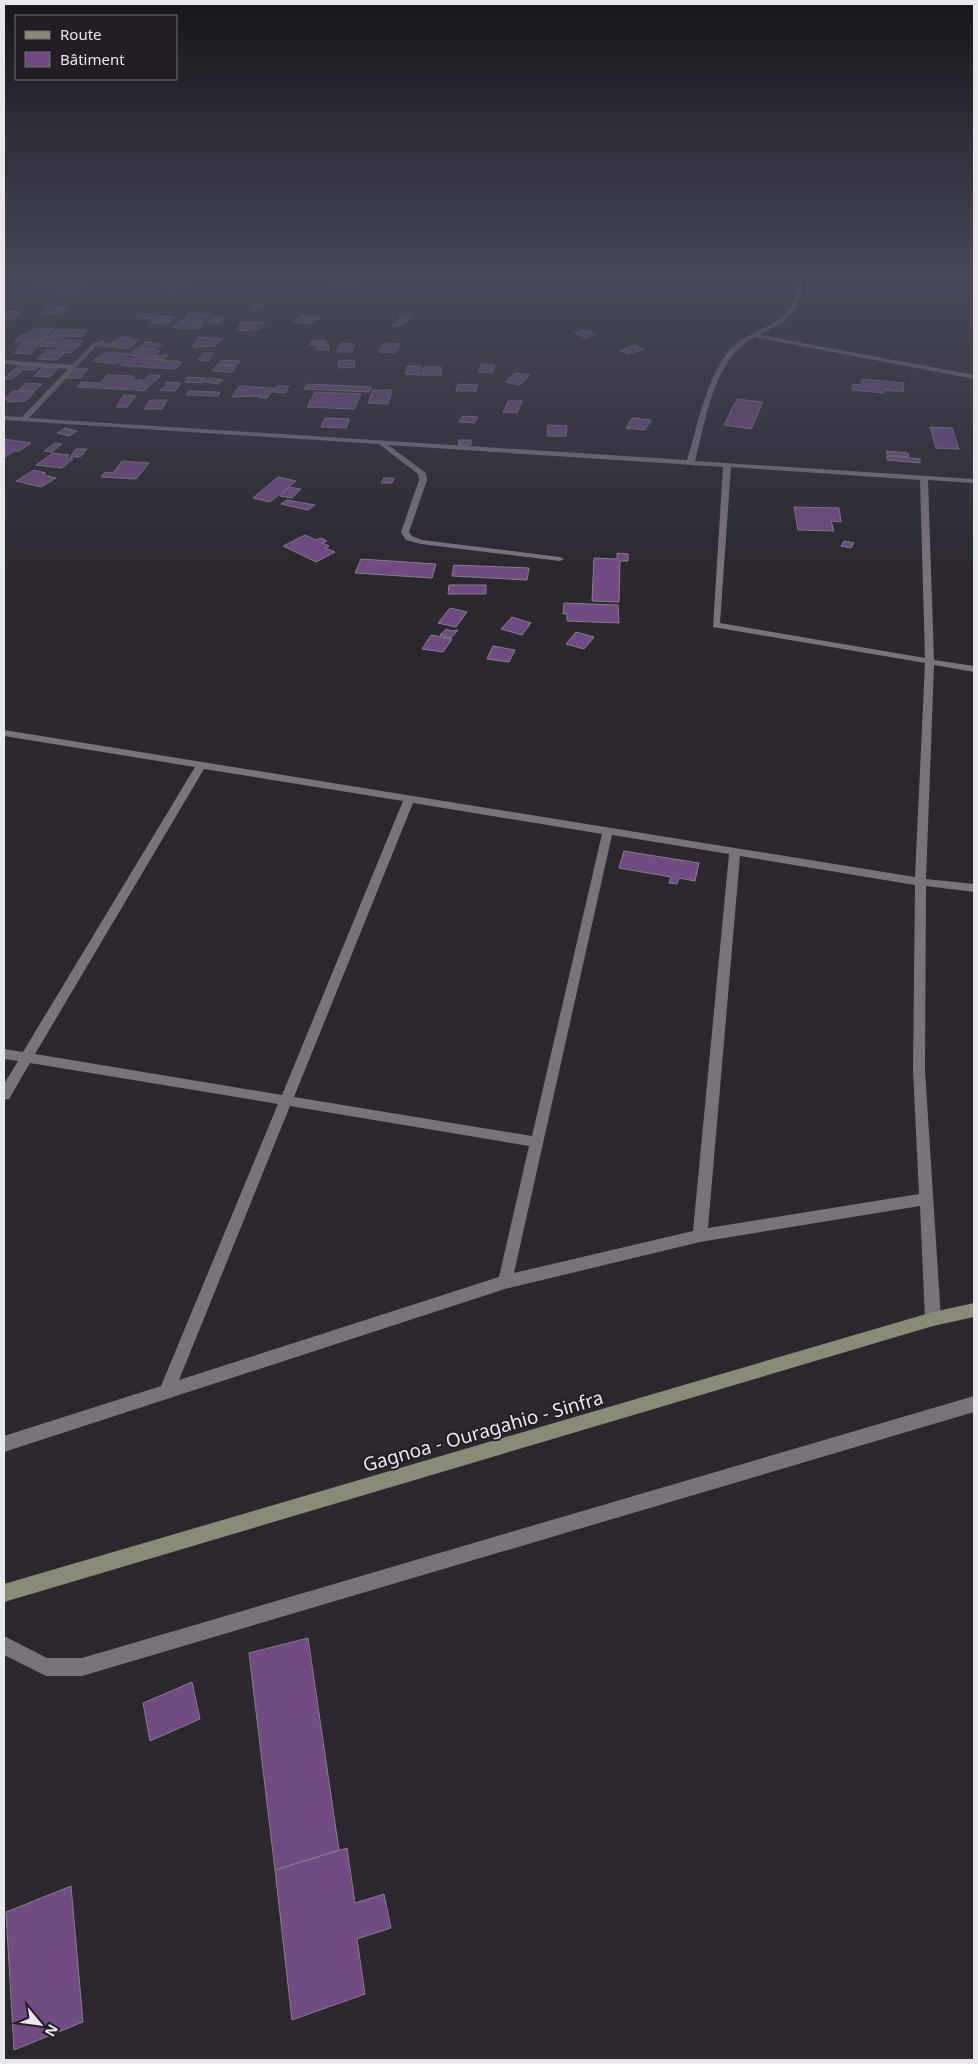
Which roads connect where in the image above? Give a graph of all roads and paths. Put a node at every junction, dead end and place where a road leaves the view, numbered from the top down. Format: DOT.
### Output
graph roads {
  1 [pos="65,375"];
  2 [pos="718,375"];
  3 [pos="4,418"];
  4 [pos="23,420"];
  5 [pos="382,444"];
  6 [pos="690,464"];
  7 [pos="727,466"];
  8 [pos="924,478"];
  9 [pos="974,481"];
  10 [pos="560,559"];
  11 [pos="930,662"];
  12 [pos="974,669"];
  13 [pos="4,733"];
  14 [pos="201,765"];
  15 [pos="408,799"];
  16 [pos="608,831"];
  17 [pos="735,852"];
  18 [pos="920,882"];
  19 [pos="974,888"];
  20 [pos="4,1054"];
  21 [pos="26,1058"];
  22 [pos="4,1095"];
  23 [pos="286,1099"];
  24 [pos="537,1142"];
  25 [pos="926,1199"];
  26 [pos="700,1236"];
  27 [pos="505,1282"];
  28 [pos="974,1310"];
  29 [pos="934,1319"];
  30 [pos="167,1391"];
  31 [pos="974,1404"];
  32 [pos="4,1444"];
  33 [pos="4,1593"];
  34 [pos="4,1644"];
  1 -- 4 [label="street"];
  2 -- 6 [label="street"];
  3 -- 4 [label="street"];
  4 -- 5 [label="street"];
  5 -- 6 [label="street"];
  5 -- 10 [label="street"];
  6 -- 7 [label="street"];
  7 -- 8 [label="street"];
  7 -- 11 [label="street"];
  8 -- 9 [label="street"];
  8 -- 11 [label="street"];
  11 -- 12 [label="street"];
  11 -- 18 [label="street"];
  13 -- 14 [label="street"];
  14 -- 15 [label="street"];
  14 -- 21 [label="street"];
  15 -- 16 [label="street"];
  15 -- 23 [label="street"];
  16 -- 17 [label="street"];
  16 -- 24 [label="street"];
  17 -- 18 [label="street"];
  17 -- 26 [label="street"];
  18 -- 19 [label="street"];
  18 -- 25 [label="street"];
  20 -- 21 [label="street"];
  21 -- 22 [label="street"];
  21 -- 23 [label="street"];
  23 -- 24 [label="street"];
  23 -- 30 [label="street"];
  24 -- 27 [label="street"];
  25 -- 26 [label="street"];
  25 -- 29 [label="street"];
  26 -- 27 [label="street"];
  27 -- 30 [label="street"];
  28 -- 29 [label="main road, Gagnoa - Ouragahio - Sinfra"];
  29 -- 33 [label="main road, Gagnoa - Ouragahio - Sinfra"];
  30 -- 32 [label="street"];
  31 -- 34 [label="street"];
}
